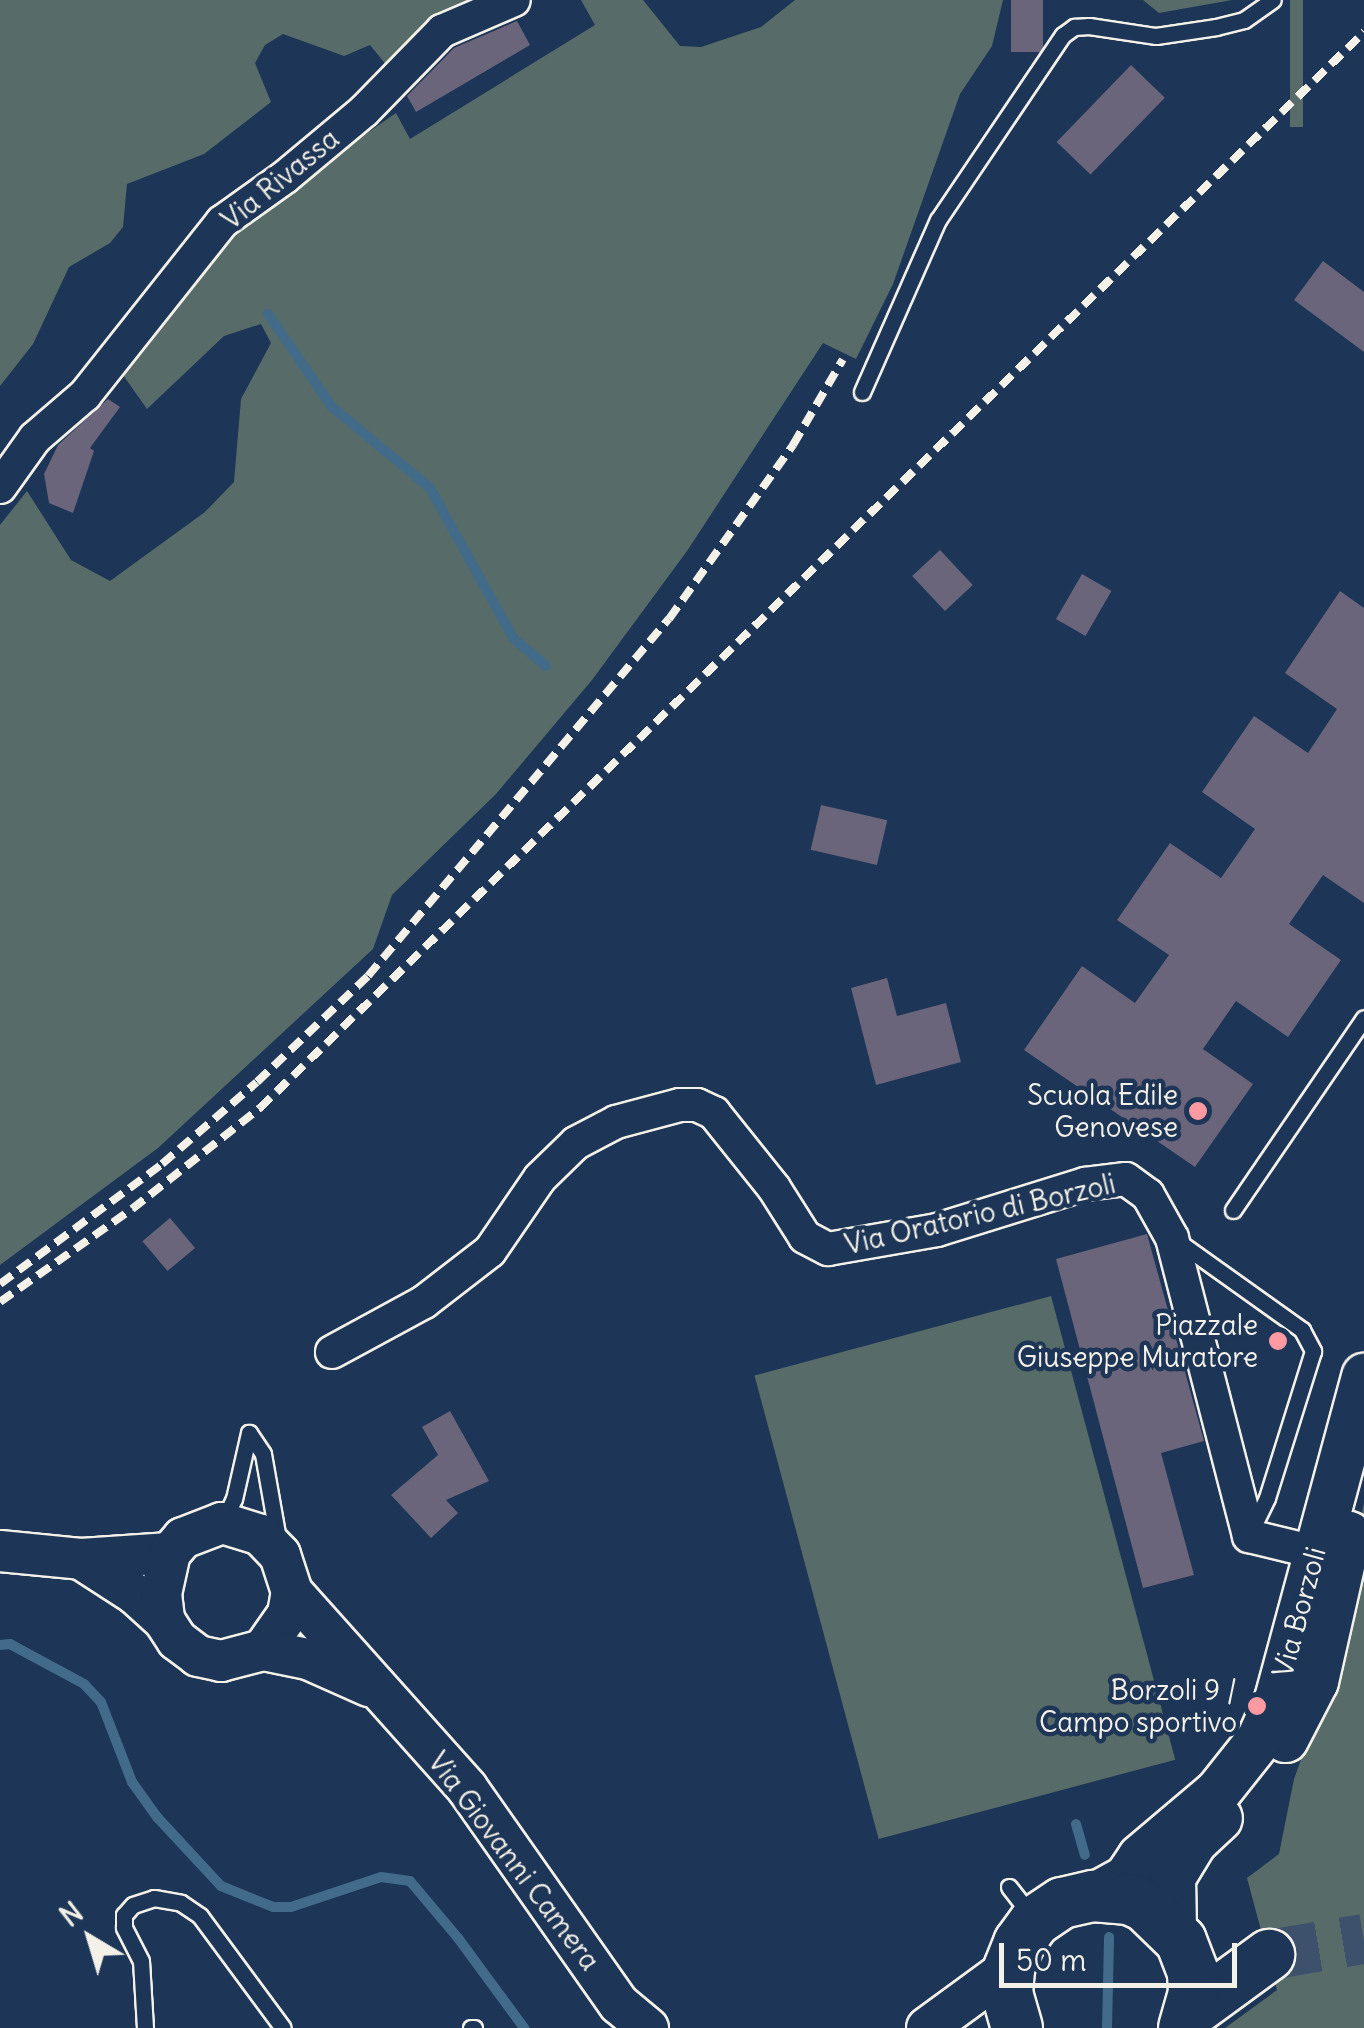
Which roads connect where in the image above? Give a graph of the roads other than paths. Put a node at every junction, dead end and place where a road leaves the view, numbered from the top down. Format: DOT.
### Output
graph roads {
  1 [pos="514,0"];
  2 [pos="1273,0"];
  3 [pos="862,392"];
  4 [pos="0,487"];
  5 [pos="1364,1018"];
  6 [pos="1233,1210"];
  7 [pos="1172,1238"];
  8 [pos="332,1352"];
  9 [pos="1364,1376"];
  10 [pos="1364,1461"];
  11 [pos="222,1523"];
  12 [pos="1249,1536"];
  13 [pos="0,1551"];
  14 [pos="170,1552"];
  15 [pos="280,1554"];
  16 [pos="1329,1555"];
  17 [pos="81,1559"];
  18 [pos="292,1592"];
  19 [pos="164,1620"];
  20 [pos="263,1650"];
  21 [pos="382,1691"];
  22 [pos="1093,1896"];
  23 [pos="1180,1942"];
  24 [pos="1010,1968"];
  25 [pos="1188,2020"];
  26 [pos="145,2028"];
  27 [pos="283,2028"];
  28 [pos="648,2028"];
  29 [pos="927,2028"];
  30 [pos="1017,2028"];
  1 -- 4 [label="street, Via Rivassa"];
  2 -- 3 [label="lane"];
  5 -- 6 [label="lane"];
  7 -- 8 [label="street, Via Oratorio di Borzoli"];
  7 -- 12 [label="street, Via Oratorio di Borzoli"];
  7 -- 12 [label="lane"];
  9 -- 16 [label="main road, Via Borzoli"];
  10 -- 16 [label="main road"];
  11 -- 14 [label="street"];
  11 -- 15 [label="street"];
  11 -- 15 [label="lane"];
  12 -- 16 [label="street"];
  13 -- 17 [label="street"];
  14 -- 17 [label="street"];
  14 -- 19 [label="street"];
  15 -- 18 [label="street"];
  16 -- 22 [label="main road, Via Borzoli"];
  16 -- 23 [label="main road"];
  17 -- 19 [label="street"];
  18 -- 20 [label="street"];
  18 -- 21 [label="street, Via Giovanni Camera"];
  19 -- 20 [label="street"];
  20 -- 21 [label="street"];
  21 -- 28 [label="street, Via Giovanni Camera"];
  22 -- 23 [label="main road"];
  22 -- 24 [label="main road, Via Borzoli"];
  23 -- 25 [label="main road"];
  23 -- 25 [label="main road"];
  24 -- 29 [label="street"];
  24 -- 30 [label="main road"];
  26 -- 27 [label="lane"];
}
